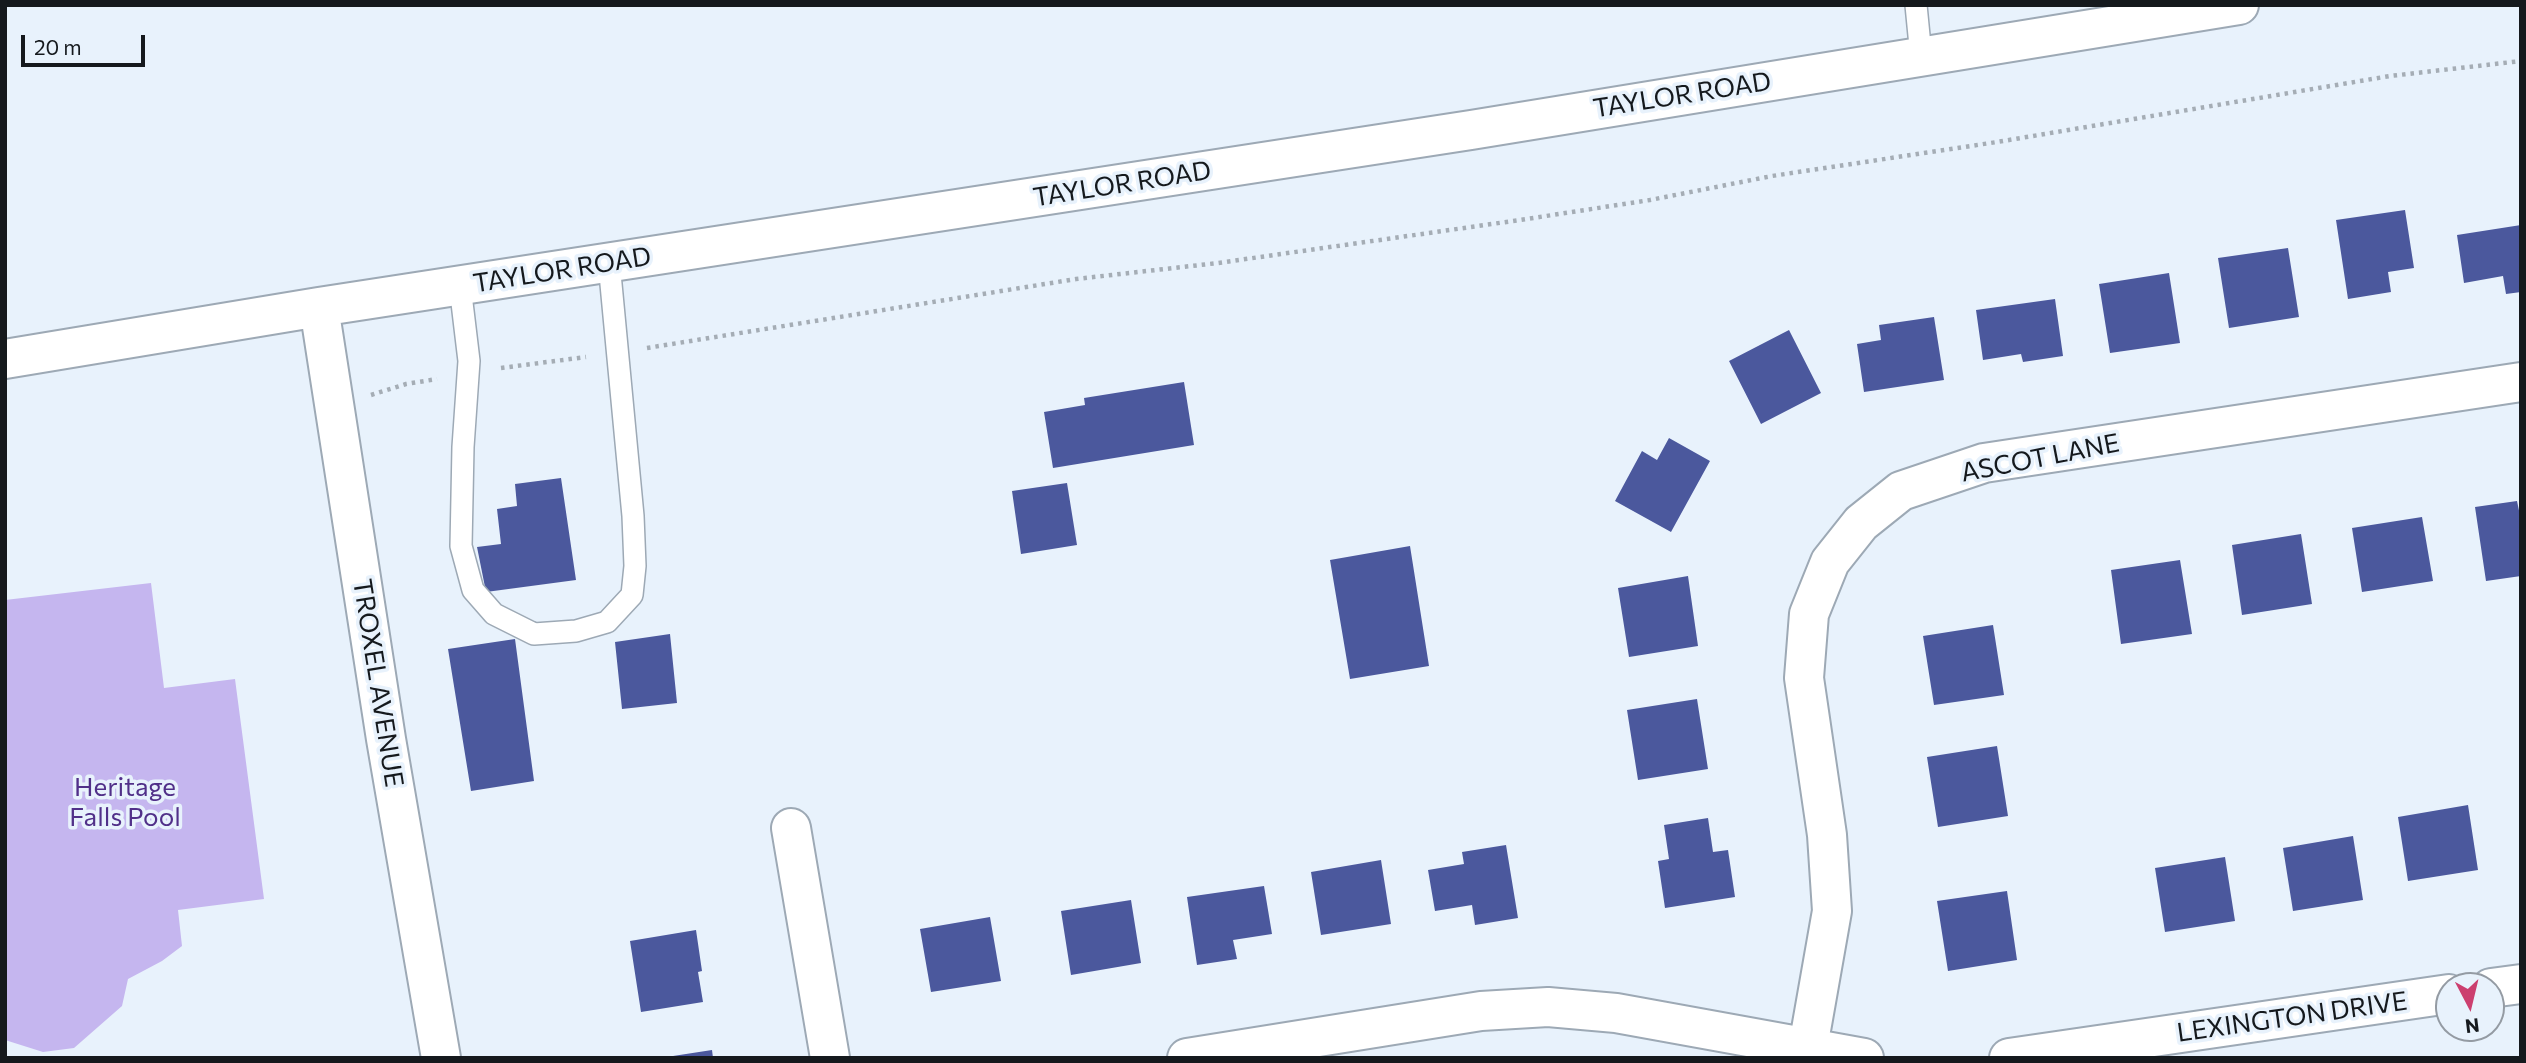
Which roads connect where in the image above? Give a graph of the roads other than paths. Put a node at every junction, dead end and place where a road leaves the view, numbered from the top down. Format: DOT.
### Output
graph roads {
  1 [pos="1916,5"];
  2 [pos="2239,5"];
  3 [pos="1921,55"];
  4 [pos="609,263"];
  5 [pos="460,286"];
  6 [pos="318,307"];
  7 [pos="5,359"];
  8 [pos="2521,382"];
  9 [pos="791,828"];
  10 [pos="2435,996"];
  11 [pos="1808,1047"];
  12 [pos="440,1058"];
  13 [pos="830,1058"];
  14 [pos="1187,1058"];
  15 [pos="1864,1058"];
  16 [pos="2009,1058"];
  1 -- 3 [label="lane"];
  2 -- 3 [label="street, TAYLOR ROAD"];
  3 -- 4 [label="street, TAYLOR ROAD"];
  4 -- 5 [label="street, TAYLOR ROAD"];
  4 -- 5 [label="lane"];
  5 -- 6 [label="street, TAYLOR ROAD"];
  6 -- 7 [label="street, TAYLOR ROAD"];
  6 -- 12 [label="street, TROXEL AVENUE"];
  8 -- 11 [label="street, ASCOT LANE"];
  9 -- 13 [label="street"];
  10 -- 16 [label="street, LEXINGTON DRIVE"];
  11 -- 14 [label="street"];
  11 -- 15 [label="street"];
}
